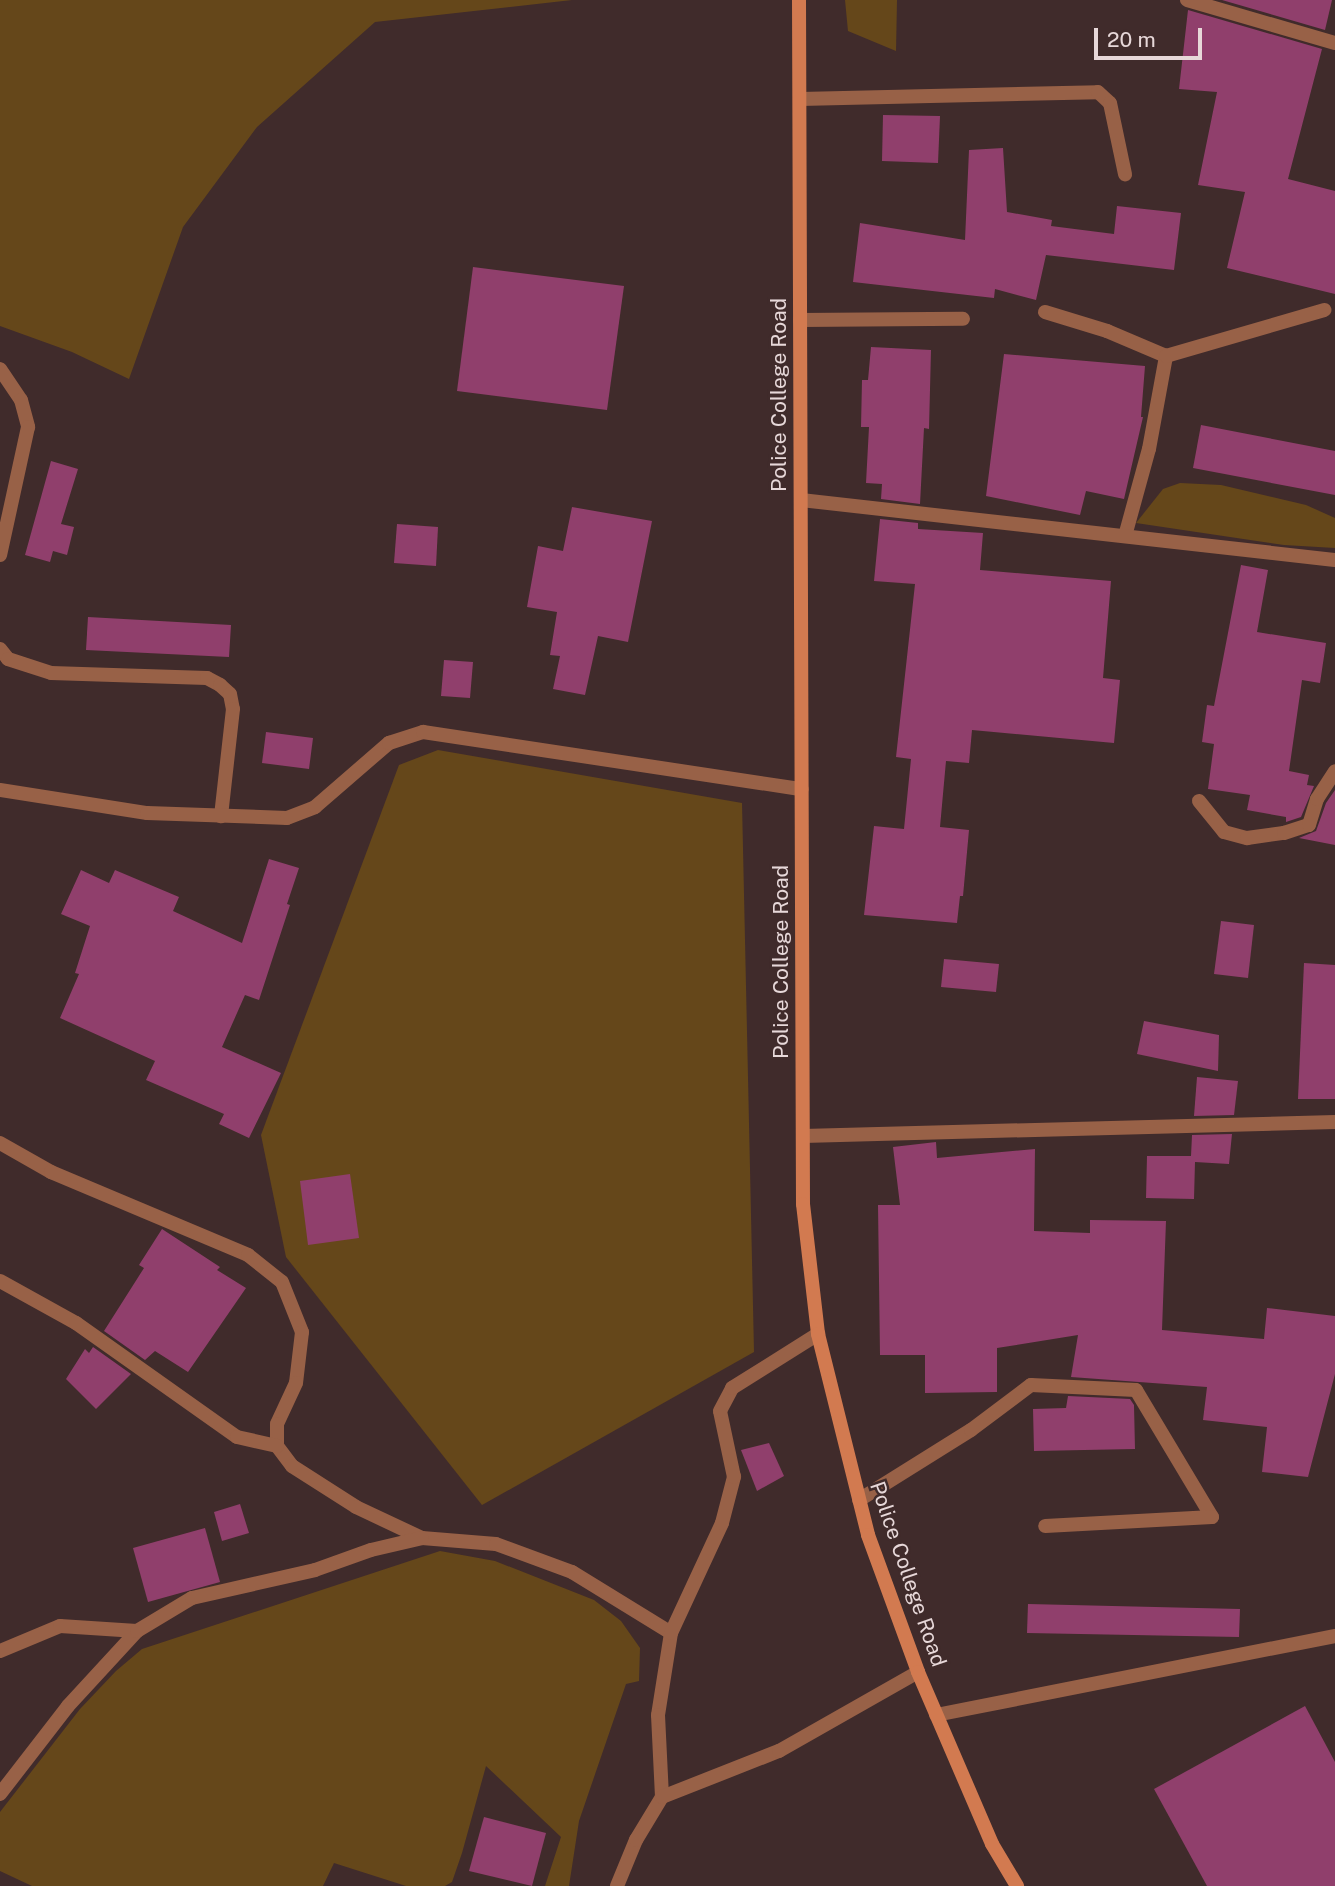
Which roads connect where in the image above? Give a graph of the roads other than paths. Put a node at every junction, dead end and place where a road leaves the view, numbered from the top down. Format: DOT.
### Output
graph roads {
  1 [pos="799,0"];
  2 [pos="1187,0"];
  3 [pos="1335,43"];
  4 [pos="800,99"];
  5 [pos="1125,174"];
  6 [pos="1324,310"];
  7 [pos="1045,312"];
  8 [pos="963,319"];
  9 [pos="800,320"];
  10 [pos="1166,356"];
  11 [pos="0,369"];
  12 [pos="801,500"];
  13 [pos="1125,536"];
  14 [pos="0,555"];
  15 [pos="1335,560"];
  16 [pos="0,649"];
  17 [pos="1335,771"];
  18 [pos="802,789"];
  19 [pos="0,790"];
  20 [pos="1199,801"];
  21 [pos="221,816"];
  22 [pos="1335,1122"];
  23 [pos="803,1136"];
  24 [pos="0,1143"];
  25 [pos="0,1282"];
  26 [pos="818,1334"];
  27 [pos="277,1446"];
  28 [pos="859,1500"];
  29 [pos="1045,1526"];
  30 [pos="422,1538"];
  31 [pos="138,1632"];
  32 [pos="671,1633"];
  33 [pos="1335,1636"];
  34 [pos="0,1651"];
  35 [pos="918,1672"];
  36 [pos="936,1715"];
  37 [pos="0,1794"];
  38 [pos="662,1797"];
  39 [pos="617,1886"];
  40 [pos="1017,1886"];
  1 -- 4 [label="street, Police College Road"];
  2 -- 3 [label="street"];
  4 -- 5 [label="street"];
  4 -- 9 [label="street, Police College Road"];
  6 -- 10 [label="street"];
  7 -- 10 [label="street"];
  8 -- 9 [label="street"];
  9 -- 12 [label="street, Police College Road"];
  10 -- 13 [label="street"];
  11 -- 14 [label="street"];
  12 -- 13 [label="street"];
  12 -- 18 [label="street, Police College Road"];
  13 -- 15 [label="street"];
  16 -- 21 [label="street"];
  17 -- 20 [label="street"];
  18 -- 21 [label="street"];
  18 -- 23 [label="street, Police College Road"];
  19 -- 21 [label="street"];
  22 -- 23 [label="street"];
  23 -- 26 [label="street, Police College Road"];
  24 -- 27 [label="street"];
  25 -- 27 [label="street"];
  26 -- 28 [label="street, Police College Road"];
  26 -- 32 [label="street"];
  27 -- 30 [label="street"];
  28 -- 29 [label="street"];
  28 -- 35 [label="street, Police College Road"];
  30 -- 31 [label="street"];
  30 -- 32 [label="street"];
  31 -- 34 [label="street"];
  31 -- 37 [label="street"];
  32 -- 38 [label="street"];
  33 -- 36 [label="street"];
  35 -- 36 [label="street, Police College Road"];
  35 -- 38 [label="street"];
  36 -- 40 [label="street, Police College Road"];
  38 -- 39 [label="street"];
}
